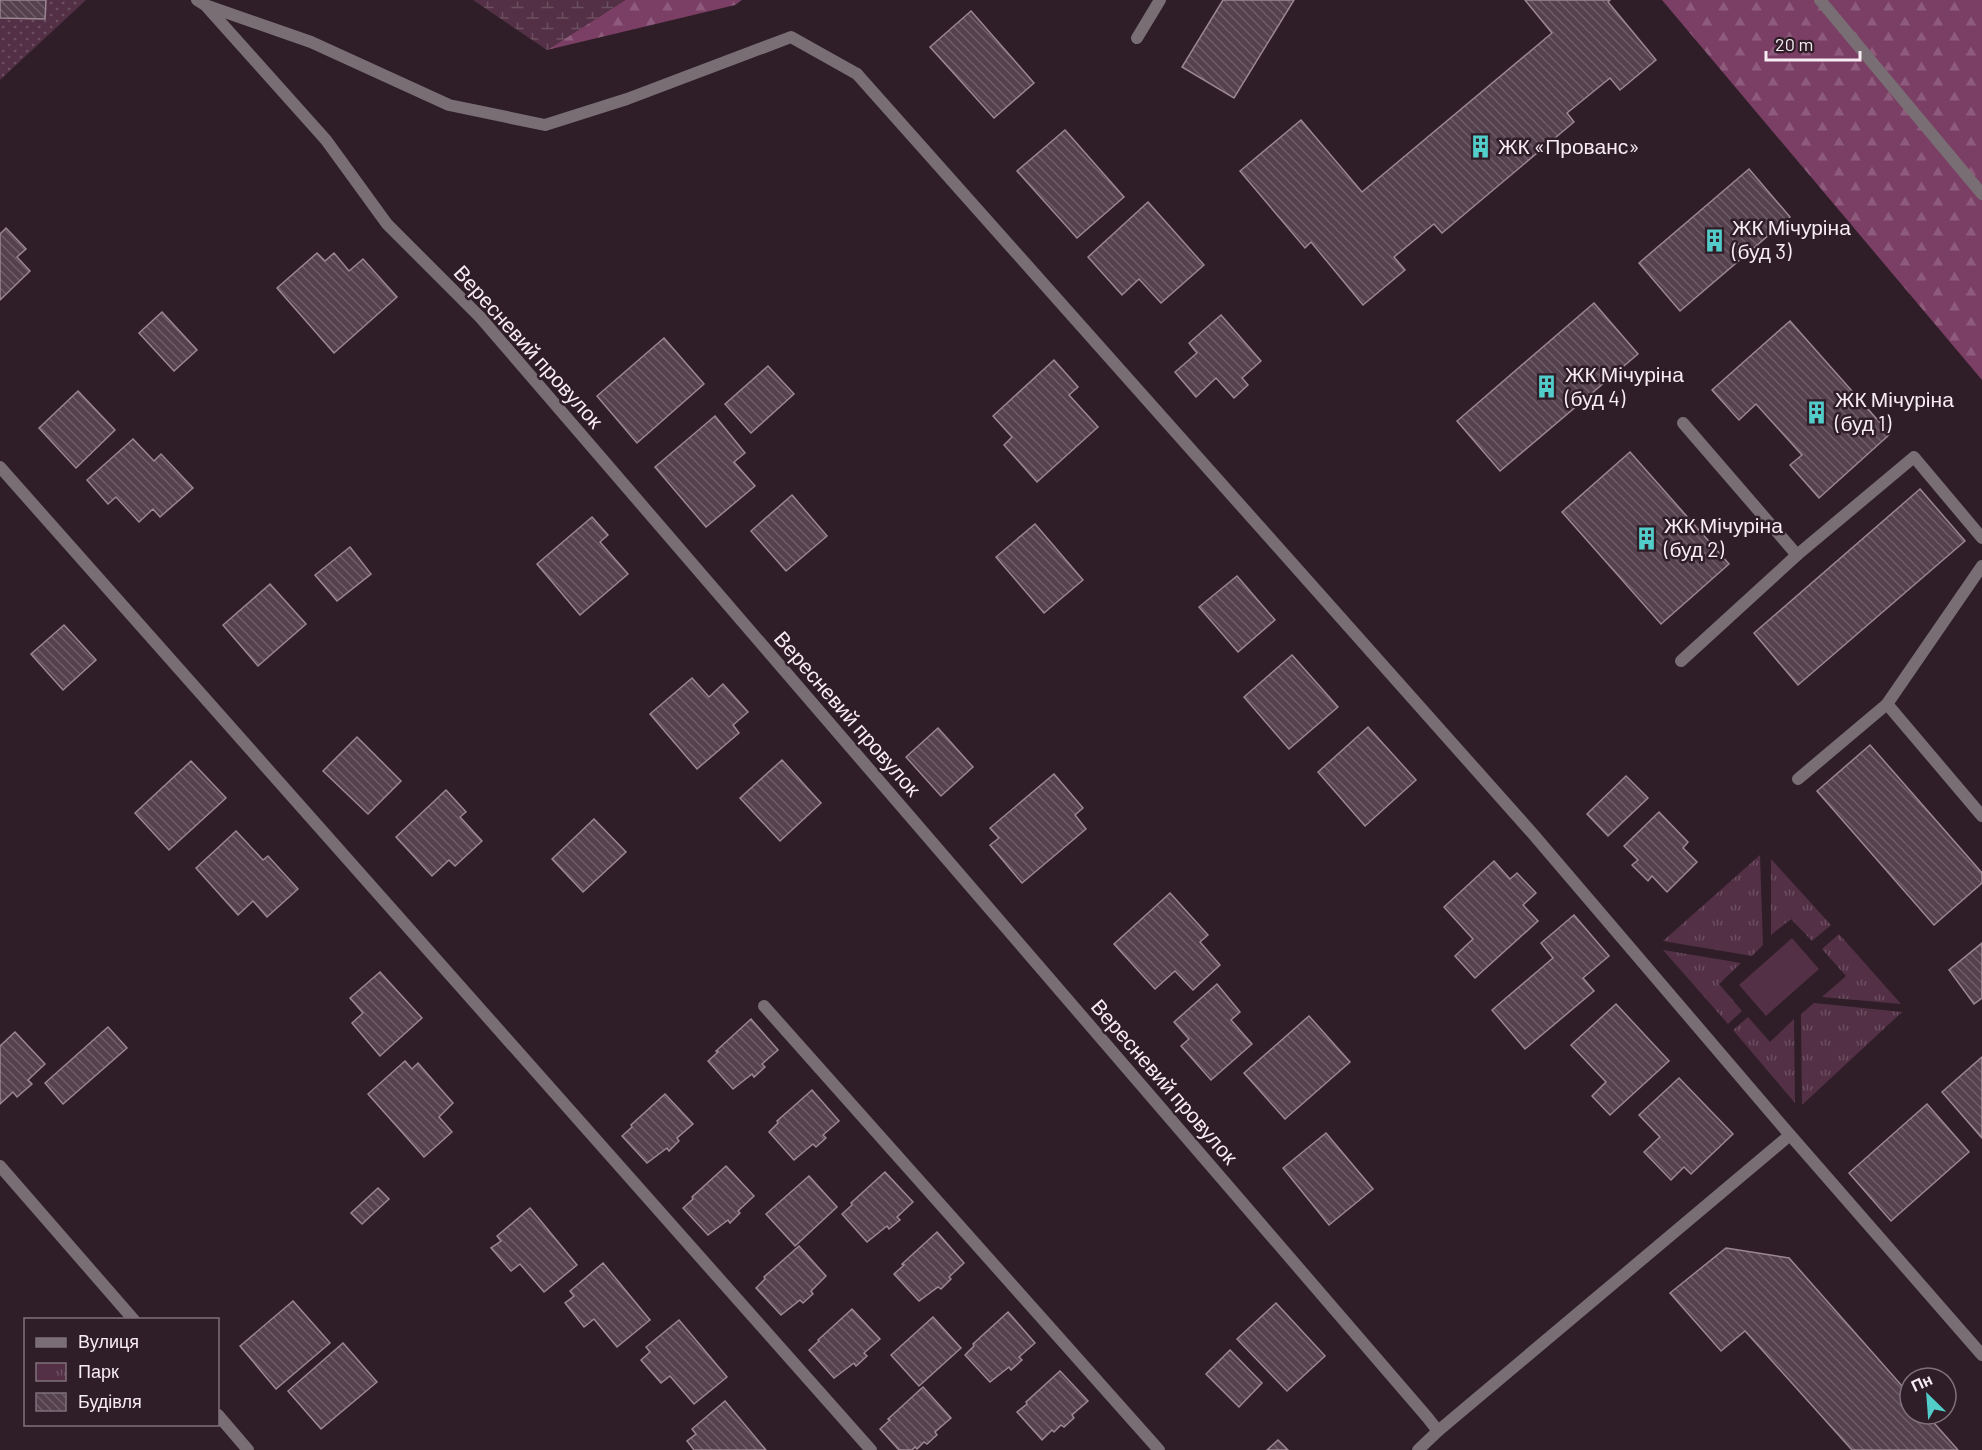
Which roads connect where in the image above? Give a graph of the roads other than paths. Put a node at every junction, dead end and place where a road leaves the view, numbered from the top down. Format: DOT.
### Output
graph roads {
  1 [pos="1160,0"];
  2 [pos="1820,0"];
  3 [pos="201,2"];
  4 [pos="1137,38"];
  5 [pos="1982,194"];
  6 [pos="1683,423"];
  7 [pos="0,467"];
  8 [pos="1982,538"];
  9 [pos="1797,555"];
  10 [pos="1982,566"];
  11 [pos="1681,661"];
  12 [pos="1887,704"];
  13 [pos="1798,779"];
  14 [pos="1982,816"];
  15 [pos="764,1006"];
  16 [pos="1790,1134"];
  17 [pos="0,1166"];
  18 [pos="132,1318"];
  19 [pos="1982,1355"];
  20 [pos="219,1416"];
  21 [pos="1438,1431"];
  22 [pos="248,1450"];
  23 [pos="871,1450"];
  24 [pos="1159,1450"];
  25 [pos="1418,1450"];
  1 -- 4 [label="street"];
  2 -- 5 [label="street"];
  3 -- 16 [label="street"];
  3 -- 21 [label="street, Вересневий провулок"];
  6 -- 9 [label="street"];
  7 -- 23 [label="street"];
  8 -- 9 [label="street"];
  9 -- 11 [label="street"];
  10 -- 12 [label="street"];
  12 -- 13 [label="street"];
  12 -- 14 [label="street"];
  15 -- 24 [label="street"];
  16 -- 19 [label="street"];
  16 -- 21 [label="street"];
  17 -- 18 [label="street"];
  20 -- 22 [label="street"];
  21 -- 25 [label="street"];
}
